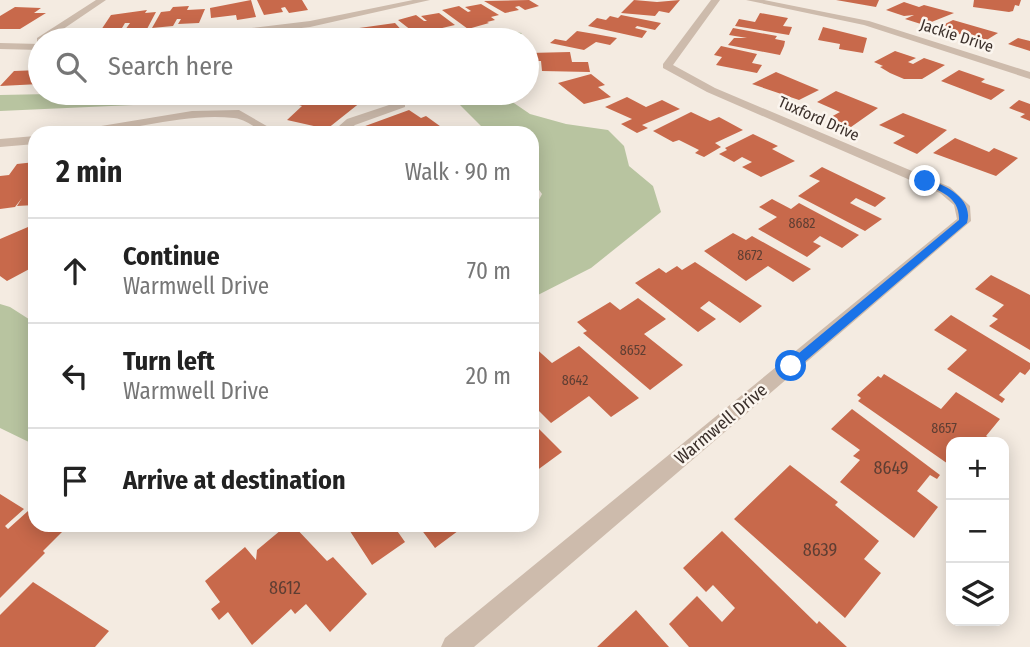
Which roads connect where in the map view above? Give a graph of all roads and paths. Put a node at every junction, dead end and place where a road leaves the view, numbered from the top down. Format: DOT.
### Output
graph roads {
  1 [pos="102,0"];
  2 [pos="426,0"];
  3 [pos="716,0"];
  4 [pos="750,0"];
  5 [pos="61,28"];
  6 [pos="277,28"];
  7 [pos="28,45"];
  8 [pos="0,46"];
  9 [pos="1030,76"];
  10 [pos="401,105"];
  11 [pos="125,126"];
  12 [pos="260,126"];
  13 [pos="346,126"];
  14 [pos="28,141"];
  15 [pos="0,143"];
  16 [pos="914,178"];
  17 [pos="454,647"];
  1 -- 5 [label="street"];
  2 -- 6 [label="street"];
  3 -- 16 [label="street, Tuxford Drive"];
  4 -- 9 [label="street, Jackie Drive"];
  7 -- 8 [label="street"];
  10 -- 13 [label="street"];
  11 -- 12 [label="street"];
  14 -- 15 [label="street"];
  16 -- 17 [label="street, Warmwell Drive"];
}
